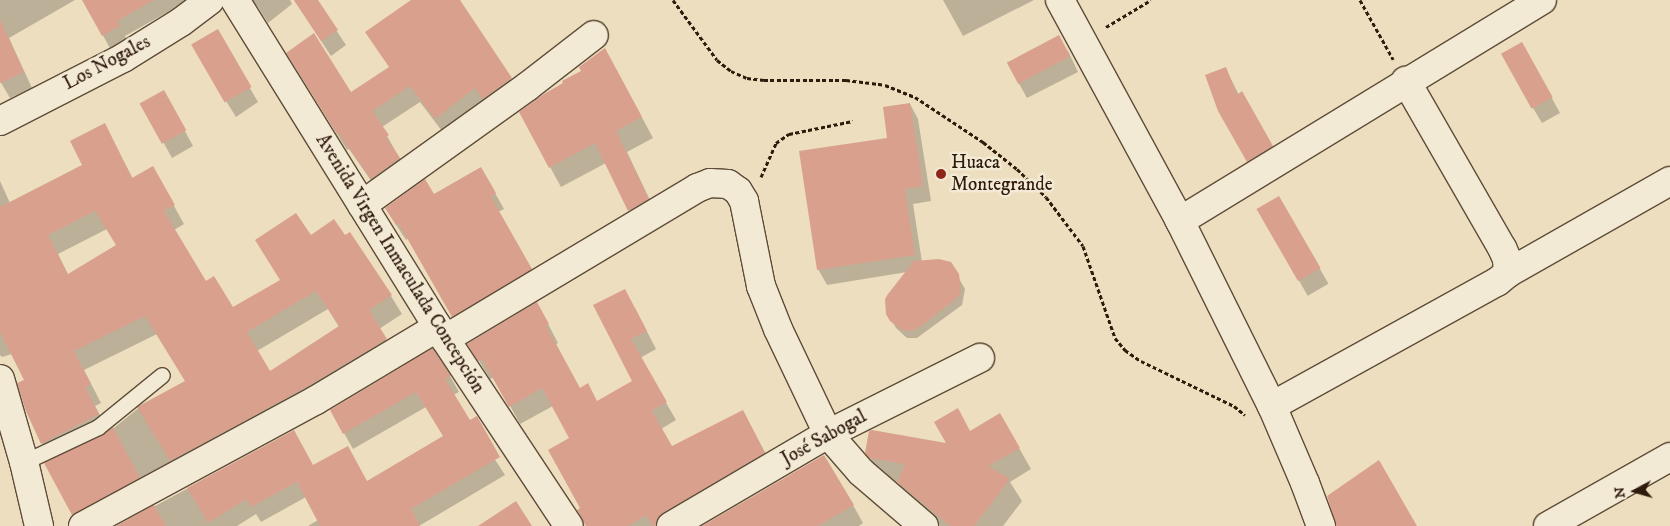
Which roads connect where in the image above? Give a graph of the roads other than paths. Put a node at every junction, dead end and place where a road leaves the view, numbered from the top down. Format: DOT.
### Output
graph roads {
  1 [pos="210,0"];
  2 [pos="235,0"];
  3 [pos="1060,0"];
  4 [pos="1542,0"];
  5 [pos="594,35"];
  6 [pos="1406,81"];
  7 [pos="0,121"];
  8 [pos="1670,181"];
  9 [pos="362,205"];
  10 [pos="1180,221"];
  11 [pos="1508,273"];
  12 [pos="442,333"];
  13 [pos="980,358"];
  14 [pos="162,375"];
  15 [pos="0,379"];
  16 [pos="1272,406"];
  17 [pos="828,434"];
  18 [pos="1670,456"];
  19 [pos="24,462"];
  20 [pos="916,524"];
  21 [pos="39,526"];
  22 [pos="83,526"];
  23 [pos="569,526"];
  24 [pos="671,526"];
  25 [pos="1321,526"];
  26 [pos="1548,526"];
  1 -- 7 [label="street, Los Nogales"];
  2 -- 9 [label="street, Avenida Virgen Inmaculada Concepción"];
  3 -- 10 [label="street"];
  4 -- 6 [label="street"];
  5 -- 9 [label="street"];
  6 -- 10 [label="street"];
  6 -- 11 [label="street"];
  8 -- 11 [label="street"];
  9 -- 12 [label="street, Avenida Virgen Inmaculada Concepción"];
  10 -- 16 [label="street"];
  11 -- 16 [label="street"];
  12 -- 17 [label="street"];
  12 -- 22 [label="street"];
  12 -- 23 [label="street, Avenida Virgen Inmaculada Concepción"];
  13 -- 17 [label="street, José Sabogal"];
  14 -- 19 [label="lane"];
  15 -- 19 [label="street"];
  16 -- 25 [label="street"];
  17 -- 20 [label="street"];
  17 -- 24 [label="street, José Sabogal"];
  18 -- 26 [label="street"];
  19 -- 21 [label="street"];
}
